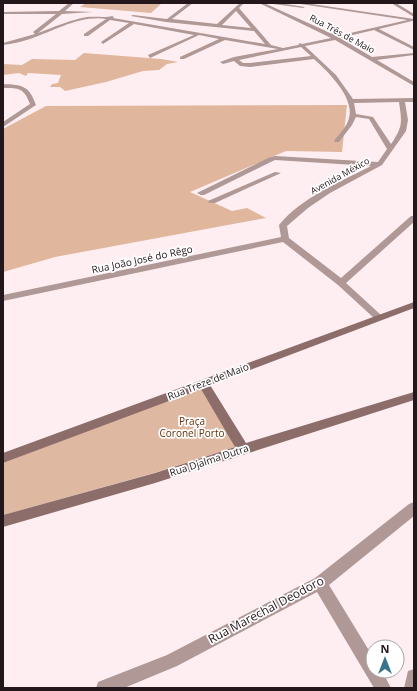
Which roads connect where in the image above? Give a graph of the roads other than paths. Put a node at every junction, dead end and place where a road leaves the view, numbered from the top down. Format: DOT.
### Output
graph roads {
  1 [pos="72,3"];
  2 [pos="191,3"];
  3 [pos="242,3"];
  4 [pos="261,3"];
  5 [pos="268,3"];
  6 [pos="291,3"];
  7 [pos="296,3"];
  8 [pos="392,3"];
  9 [pos="400,3"];
  10 [pos="286,5"];
  11 [pos="237,9"];
  12 [pos="61,11"];
  13 [pos="414,11"];
  14 [pos="3,13"];
  15 [pos="355,13"];
  16 [pos="123,15"];
  17 [pos="113,16"];
  18 [pos="130,16"];
  19 [pos="413,18"];
  20 [pos="168,20"];
  21 [pos="134,22"];
  22 [pos="219,25"];
  23 [pos="159,27"];
  24 [pos="375,29"];
  25 [pos="256,30"];
  26 [pos="38,34"];
  27 [pos="86,35"];
  28 [pos="198,35"];
  29 [pos="336,38"];
  30 [pos="223,39"];
  31 [pos="3,44"];
  32 [pos="103,44"];
  33 [pos="300,44"];
  34 [pos="270,47"];
  35 [pos="281,48"];
  36 [pos="414,49"];
  37 [pos="414,54"];
  38 [pos="150,56"];
  39 [pos="315,57"];
  40 [pos="182,58"];
  41 [pos="234,59"];
  42 [pos="371,59"];
  43 [pos="223,62"];
  44 [pos="413,83"];
  45 [pos="3,86"];
  46 [pos="414,100"];
  47 [pos="352,101"];
  48 [pos="402,101"];
  49 [pos="353,115"];
  50 [pos="3,125"];
  51 [pos="337,141"];
  52 [pos="391,149"];
  53 [pos="380,164"];
  54 [pos="277,173"];
  55 [pos="201,192"];
  56 [pos="212,201"];
  57 [pos="414,218"];
  58 [pos="285,239"];
  59 [pos="341,283"];
  60 [pos="3,298"];
  61 [pos="414,305"];
  62 [pos="378,317"];
  63 [pos="203,383"];
  64 [pos="414,396"];
  65 [pos="243,448"];
  66 [pos="3,458"];
  67 [pos="414,508"];
  68 [pos="3,521"];
  69 [pos="320,583"];
  70 [pos="414,677"];
  71 [pos="104,688"];
  72 [pos="383,688"];
  73 [pos="412,688"];
  1 -- 12 [label="street"];
  2 -- 20 [label="street"];
  3 -- 11 [label="street"];
  4 -- 29 [label="street, Rua Três de Maio"];
  5 -- 10 [label="street"];
  6 -- 10 [label="street"];
  7 -- 15 [label="street"];
  8 -- 19 [label="street"];
  9 -- 13 [label="street"];
  10 -- 15 [label="street"];
  11 -- 22 [label="street"];
  11 -- 25 [label="street"];
  12 -- 14 [label="street"];
  12 -- 17 [label="street"];
  12 -- 26 [label="street"];
  15 -- 19 [label="street"];
  16 -- 17 [label="street"];
  17 -- 21 [label="street"];
  17 -- 26 [label="street"];
  17 -- 27 [label="street"];
  18 -- 20 [label="street"];
  19 -- 24 [label="street"];
  20 -- 22 [label="street"];
  20 -- 23 [label="street"];
  21 -- 23 [label="street"];
  21 -- 32 [label="street"];
  22 -- 25 [label="street"];
  23 -- 28 [label="street"];
  24 -- 29 [label="street"];
  24 -- 36 [label="street"];
  25 -- 34 [label="street"];
  26 -- 31 [label="street"];
  28 -- 30 [label="street"];
  28 -- 38 [label="street"];
  29 -- 33 [label="street"];
  29 -- 42 [label="street, Rua Três de Maio"];
  30 -- 34 [label="street"];
  30 -- 40 [label="street"];
  33 -- 35 [label="street"];
  33 -- 39 [label="street"];
  34 -- 35 [label="street"];
  35 -- 41 [label="street"];
  37 -- 42 [label="street"];
  39 -- 41 [label="street"];
  39 -- 47 [label="street"];
  41 -- 43 [label="street"];
  42 -- 44 [label="street, Rua Três de Maio"];
  45 -- 50 [label="street"];
  46 -- 48 [label="street"];
  47 -- 48 [label="street"];
  47 -- 49 [label="street"];
  48 -- 52 [label="street, Avenida México"];
  49 -- 51 [label="street"];
  49 -- 52 [label="street"];
  52 -- 53 [label="street, Avenida México"];
  53 -- 55 [label="street"];
  53 -- 58 [label="street, Avenida México"];
  54 -- 56 [label="street"];
  57 -- 59 [label="street"];
  58 -- 59 [label="street"];
  58 -- 60 [label="street, Rua João José do Rêgo"];
  59 -- 62 [label="street"];
  61 -- 62 [label="main road, Rua Treze de Maio"];
  62 -- 63 [label="main road, Rua Treze de Maio"];
  63 -- 65 [label="main road"];
  63 -- 66 [label="main road, Rua Treze de Maio"];
  64 -- 65 [label="main road, Rua Djalma Dutra"];
  65 -- 68 [label="main road, Rua Djalma Dutra"];
  67 -- 69 [label="street, Rua Marechal Deodoro"];
  69 -- 71 [label="street, Rua Marechal Deodoro"];
  69 -- 72 [label="street"];
  70 -- 73 [label="street"];
}
